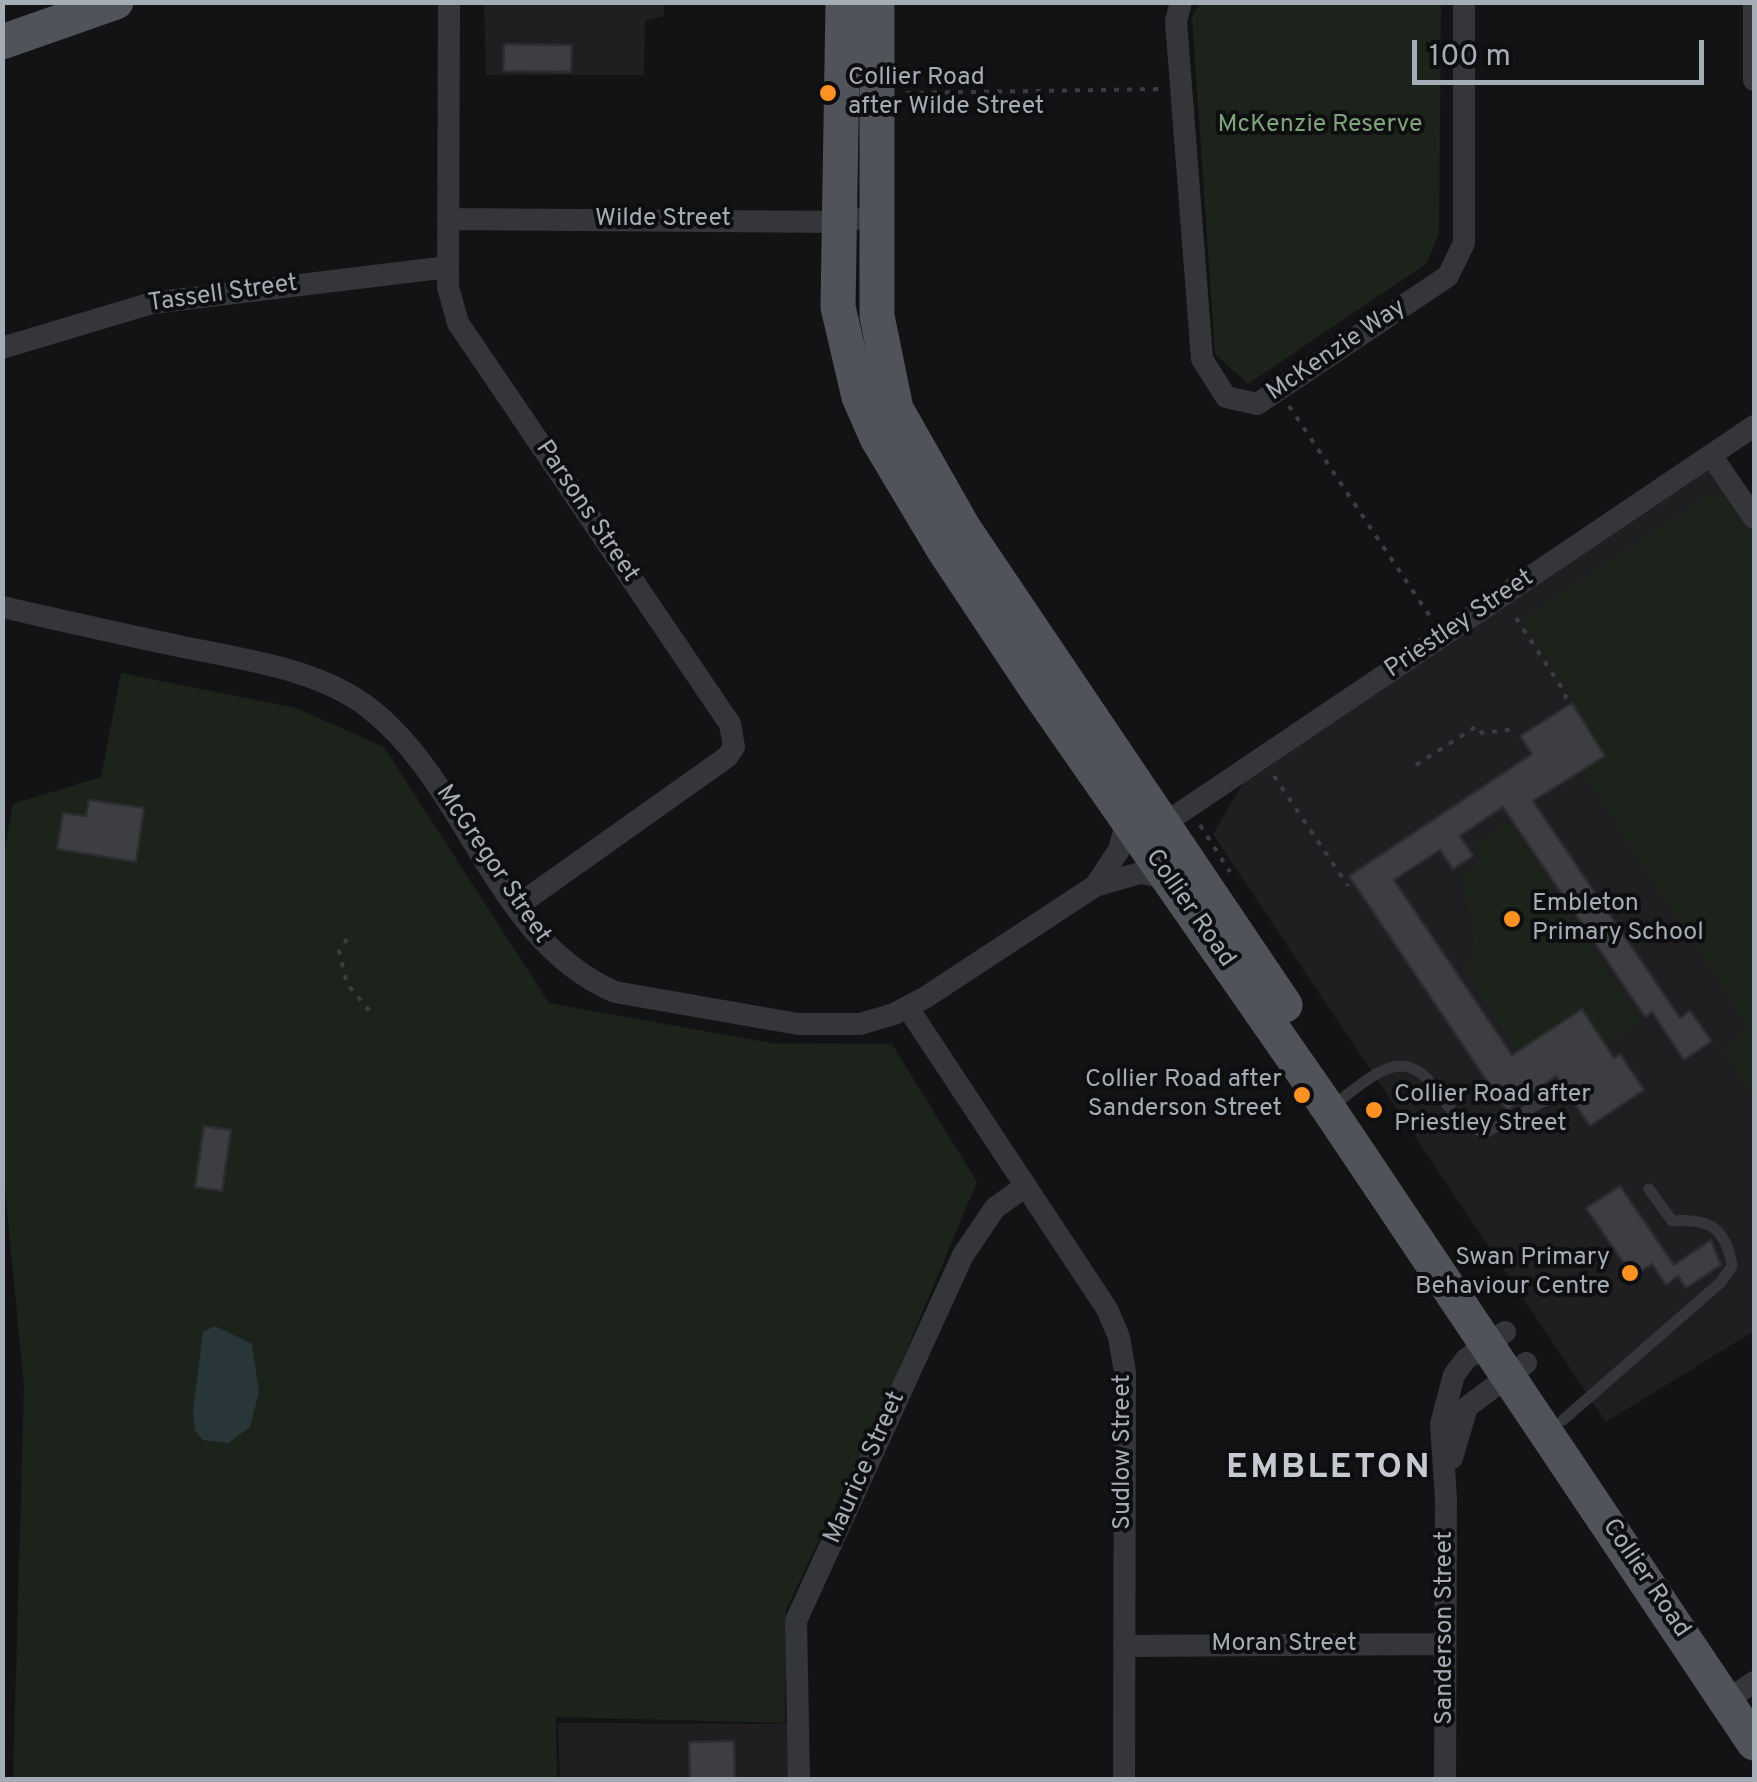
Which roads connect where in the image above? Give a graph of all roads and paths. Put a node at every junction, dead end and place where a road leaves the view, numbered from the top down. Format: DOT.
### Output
graph roads {
  1 [pos="116,2"];
  2 [pos="449,2"];
  3 [pos="844,2"];
  4 [pos="877,2"];
  5 [pos="1182,2"];
  6 [pos="1464,2"];
  7 [pos="1754,2"];
  8 [pos="2,42"];
  9 [pos="1754,80"];
  10 [pos="1181,89"];
  11 [pos="899,93"];
  12 [pos="448,219"];
  13 [pos="859,219"];
  14 [pos="448,266"];
  15 [pos="2,348"];
  16 [pos="1278,390"];
  17 [pos="1754,426"];
  18 [pos="1711,456"];
  19 [pos="1754,518"];
  20 [pos="2,608"];
  21 [pos="1516,618"];
  22 [pos="1444,637"];
  23 [pos="1564,704"];
  24 [pos="1514,738"];
  25 [pos="1260,755"];
  26 [pos="1416,765"];
  27 [pos="1127,820"];
  28 [pos="1164,824"];
  29 [pos="1167,878"];
  30 [pos="1095,886"];
  31 [pos="1348,886"];
  32 [pos="517,906"];
  33 [pos="347,938"];
  34 [pos="908,1008"];
  35 [pos="373,1015"];
  36 [pos="1546,1100"];
  37 [pos="1337,1102"];
  38 [pos="1024,1187"];
  39 [pos="1649,1189"];
  40 [pos="1496,1338"];
  41 [pos="1516,1369"];
  42 [pos="1563,1420"];
  43 [pos="1446,1476"];
  44 [pos="1444,1644"];
  45 [pos="1124,1646"];
  46 [pos="1744,1695"];
  47 [pos="1754,1743"];
  48 [pos="799,1780"];
  49 [pos="1124,1780"];
  50 [pos="1445,1780"];
  1 -- 8 [label="main road"];
  2 -- 12 [label="street, Parsons Street"];
  3 -- 13 [label="main road, Collier Road"];
  4 -- 13 [label="main road, Collier Road"];
  5 -- 10 [label="street, McKenzie Way"];
  6 -- 16 [label="street, McKenzie Way"];
  7 -- 9 [label="street"];
  10 -- 11 [label="path"];
  10 -- 16 [label="street, McKenzie Way"];
  12 -- 13 [label="street, Wilde Street"];
  12 -- 14 [label="street, Parsons Street"];
  13 -- 27 [label="main road, Collier Road"];
  13 -- 28 [label="main road, Collier Road"];
  14 -- 15 [label="street, Tassell Street"];
  14 -- 32 [label="street, Parsons Street"];
  16 -- 22 [label="path"];
  17 -- 18 [label="street, Priestley Street"];
  18 -- 19 [label="street"];
  18 -- 22 [label="street, Priestley Street"];
  20 -- 32 [label="street, McGregor Street"];
  21 -- 23 [label="path"];
  22 -- 25 [label="street, Priestley Street"];
  24 -- 26 [label="path"];
  25 -- 28 [label="street, Priestley Street"];
  25 -- 31 [label="path"];
  27 -- 29 [label="main road, Collier Road"];
  27 -- 30 [label="street, McGregor Street"];
  28 -- 37 [label="main road, Collier Road"];
  29 -- 30 [label="street, McGregor Street"];
  29 -- 37 [label="main road, Collier Road"];
  30 -- 34 [label="street, McGregor Street"];
  32 -- 34 [label="street, McGregor Street"];
  33 -- 35 [label="path"];
  34 -- 38 [label="street, Sudlow Street"];
  36 -- 37 [label="lane"];
  37 -- 40 [label="main road, Collier Road"];
  38 -- 45 [label="street, Sudlow Street"];
  38 -- 48 [label="street, Maurice Street"];
  39 -- 42 [label="lane"];
  40 -- 41 [label="main road, Collier Road"];
  40 -- 43 [label="street, Sanderson Street"];
  41 -- 42 [label="main road, Collier Road"];
  41 -- 43 [label="street, Sanderson Street"];
  41 -- 46 [label="main road, Collier Road"];
  42 -- 46 [label="main road, Collier Road"];
  43 -- 44 [label="street, Sanderson Street"];
  44 -- 45 [label="street, Moran Street"];
  44 -- 50 [label="street, Sanderson Street"];
  45 -- 49 [label="street, Sudlow Street"];
  46 -- 47 [label="main road, Collier Road"];
}
